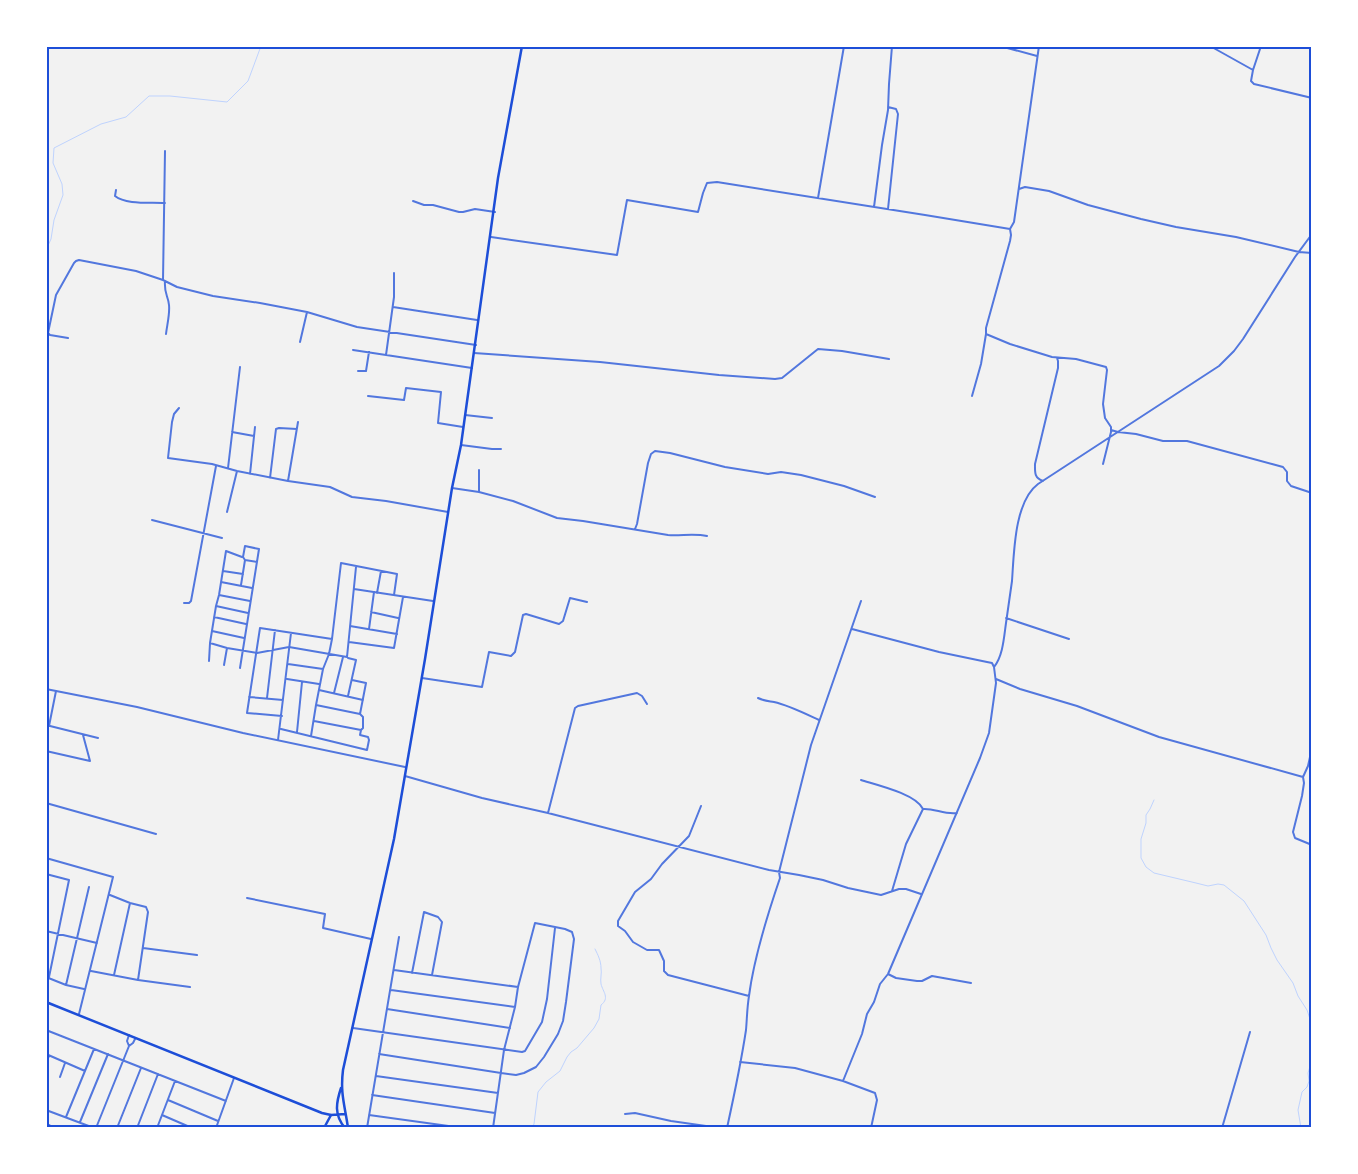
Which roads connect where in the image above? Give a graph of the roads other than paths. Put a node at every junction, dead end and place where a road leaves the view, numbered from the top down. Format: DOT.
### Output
graph roads {
  1 [pos="522,46"];
  2 [pos="844,46"];
  3 [pos="892,46"];
  4 [pos="1000,46"];
  5 [pos="1039,46"];
  6 [pos="1210,46"];
  7 [pos="1261,46"];
  8 [pos="1037,56"];
  9 [pos="1254,70"];
  10 [pos="1312,98"];
  11 [pos="888,108"];
  12 [pos="165,150"];
  13 [pos="1019,188"];
  14 [pos="116,190"];
  15 [pos="818,198"];
  16 [pos="413,201"];
  17 [pos="165,203"];
  18 [pos="874,207"];
  19 [pos="888,209"];
  20 [pos="494,212"];
  21 [pos="1010,229"];
  22 [pos="1312,234"];
  23 [pos="491,237"];
  24 [pos="1299,252"];
  25 [pos="1312,253"];
  26 [pos="394,273"];
  27 [pos="164,281"];
  28 [pos="393,307"];
  29 [pos="308,312"];
  30 [pos="479,321"];
  31 [pos="390,332"];
  32 [pos="166,334"];
  33 [pos="986,334"];
  34 [pos="68,338"];
  35 [pos="300,342"];
  36 [pos="476,345"];
  37 [pos="353,350"];
  38 [pos="369,352"];
  39 [pos="474,353"];
  40 [pos="386,355"];
  41 [pos="1056,358"];
  42 [pos="889,359"];
  43 [pos="240,367"];
  44 [pos="472,368"];
  45 [pos="358,371"];
  46 [pos="368,396"];
  47 [pos="972,396"];
  48 [pos="179,408"];
  49 [pos="465,415"];
  50 [pos="492,418"];
  51 [pos="298,422"];
  52 [pos="255,427"];
  53 [pos="464,427"];
  54 [pos="296,428"];
  55 [pos="1111,430"];
  56 [pos="232,432"];
  57 [pos="1118,432"];
  58 [pos="254,436"];
  59 [pos="1111,438"];
  60 [pos="461,445"];
  61 [pos="501,449"];
  62 [pos="1104,464"];
  63 [pos="216,465"];
  64 [pos="228,468"];
  65 [pos="479,470"];
  66 [pos="237,471"];
  67 [pos="250,474"];
  68 [pos="270,478"];
  69 [pos="288,481"];
  70 [pos="1042,481"];
  71 [pos="452,488"];
  72 [pos="479,492"];
  73 [pos="1312,493"];
  74 [pos="875,497"];
  75 [pos="227,512"];
  76 [pos="448,512"];
  77 [pos="152,520"];
  78 [pos="635,529"];
  79 [pos="203,534"];
  80 [pos="707,536"];
  81 [pos="222,538"];
  82 [pos="242,557"];
  83 [pos="245,560"];
  84 [pos="257,562"];
  85 [pos="356,566"];
  86 [pos="223,571"];
  87 [pos="381,571"];
  88 [pos="243,574"];
  89 [pos="221,582"];
  90 [pos="240,585"];
  91 [pos="252,588"];
  92 [pos="354,589"];
  93 [pos="376,593"];
  94 [pos="219,595"];
  95 [pos="394,595"];
  96 [pos="403,597"];
  97 [pos="250,601"];
  98 [pos="434,601"];
  99 [pos="862,601"];
  100 [pos="587,602"];
  101 [pos="184,603"];
  102 [pos="216,606"];
  103 [pos="371,612"];
  104 [pos="248,613"];
  105 [pos="214,618"];
  106 [pos="399,618"];
  107 [pos="1006,618"];
  108 [pos="246,624"];
  109 [pos="350,626"];
  110 [pos="852,628"];
  111 [pos="369,629"];
  112 [pos="275,630"];
  113 [pos="212,631"];
  114 [pos="292,632"];
  115 [pos="397,634"];
  116 [pos="244,638"];
  117 [pos="332,639"];
  118 [pos="1068,639"];
  119 [pos="348,642"];
  120 [pos="210,643"];
  121 [pos="227,648"];
  122 [pos="290,648"];
  123 [pos="242,650"];
  124 [pos="272,650"];
  125 [pos="257,652"];
  126 [pos="329,654"];
  127 [pos="342,657"];
  128 [pos="347,657"];
  129 [pos="209,661"];
  130 [pos="288,664"];
  131 [pos="224,665"];
  132 [pos="994,667"];
  133 [pos="240,668"];
  134 [pos="323,669"];
  135 [pos="422,678"];
  136 [pos="287,679"];
  137 [pos="996,679"];
  138 [pos="352,680"];
  139 [pos="302,682"];
  140 [pos="320,684"];
  141 [pos="46,689"];
  142 [pos="319,690"];
  143 [pos="56,691"];
  144 [pos="334,693"];
  145 [pos="348,696"];
  146 [pos="249,697"];
  147 [pos="267,698"];
  148 [pos="758,698"];
  149 [pos="284,700"];
  150 [pos="363,700"];
  151 [pos="647,704"];
  152 [pos="316,705"];
  153 [pos="360,714"];
  154 [pos="282,716"];
  155 [pos="819,720"];
  156 [pos="313,721"];
  157 [pos="47,726"];
  158 [pos="281,729"];
  159 [pos="361,730"];
  160 [pos="296,733"];
  161 [pos="84,735"];
  162 [pos="311,736"];
  163 [pos="98,738"];
  164 [pos="278,740"];
  165 [pos="1312,748"];
  166 [pos="46,751"];
  167 [pos="406,768"];
  168 [pos="405,776"];
  169 [pos="1303,777"];
  170 [pos="861,780"];
  171 [pos="46,802"];
  172 [pos="701,806"];
  173 [pos="923,809"];
  174 [pos="548,813"];
  175 [pos="957,814"];
  176 [pos="156,834"];
  177 [pos="1312,845"];
  178 [pos="679,847"];
  179 [pos="46,858"];
  180 [pos="780,872"];
  181 [pos="46,874"];
  182 [pos="89,887"];
  183 [pos="892,891"];
  184 [pos="921,894"];
  185 [pos="109,895"];
  186 [pos="247,898"];
  187 [pos="130,903"];
  188 [pos="555,928"];
  189 [pos="46,931"];
  190 [pos="58,934"];
  191 [pos="399,937"];
  192 [pos="77,938"];
  193 [pos="371,939"];
  194 [pos="97,943"];
  195 [pos="143,948"];
  196 [pos="197,955"];
  197 [pos="393,970"];
  198 [pos="90,971"];
  199 [pos="412,972"];
  200 [pos="888,974"];
  201 [pos="432,975"];
  202 [pos="114,976"];
  203 [pos="47,977"];
  204 [pos="138,980"];
  205 [pos="971,983"];
  206 [pos="66,985"];
  207 [pos="190,987"];
  208 [pos="518,987"];
  209 [pos="85,990"];
  210 [pos="390,990"];
  211 [pos="749,996"];
  212 [pos="46,1002"];
  213 [pos="515,1007"];
  214 [pos="387,1009"];
  215 [pos="78,1014"];
  216 [pos="353,1028"];
  217 [pos="510,1028"];
  218 [pos="46,1030"];
  219 [pos="1250,1032"];
  220 [pos="383,1033"];
  221 [pos="129,1035"];
  222 [pos="135,1037"];
  223 [pos="128,1046"];
  224 [pos="94,1049"];
  225 [pos="504,1050"];
  226 [pos="108,1054"];
  227 [pos="379,1054"];
  228 [pos="48,1055"];
  229 [pos="123,1060"];
  230 [pos="46,1062"];
  231 [pos="740,1062"];
  232 [pos="66,1063"];
  233 [pos="141,1068"];
  234 [pos="85,1071"];
  235 [pos="501,1073"];
  236 [pos="158,1074"];
  237 [pos="376,1076"];
  238 [pos="60,1077"];
  239 [pos="234,1078"];
  240 [pos="175,1081"];
  241 [pos="843,1081"];
  242 [pos="342,1086"];
  243 [pos="498,1093"];
  244 [pos="372,1094"];
  245 [pos="168,1100"];
  246 [pos="226,1101"];
  247 [pos="46,1110"];
  248 [pos="495,1113"];
  249 [pos="345,1114"];
  250 [pos="625,1114"];
  251 [pos="162,1115"];
  252 [pos="331,1115"];
  253 [pos="337,1115"];
  254 [pos="369,1115"];
  255 [pos="66,1117"];
  256 [pos="218,1121"];
  257 [pos="80,1122"];
  258 [pos="46,1124"];
  259 [pos="54,1128"];
  260 [pos="95,1128"];
  261 [pos="117,1128"];
  262 [pos="137,1128"];
  263 [pos="157,1128"];
  264 [pos="192,1128"];
  265 [pos="216,1128"];
  266 [pos="324,1128"];
  267 [pos="344,1128"];
  268 [pos="348,1128"];
  269 [pos="367,1128"];
  270 [pos="463,1128"];
  271 [pos="493,1128"];
  272 [pos="720,1128"];
  273 [pos="727,1128"];
  274 [pos="871,1128"];
  275 [pos="1222,1128"];
  1 -- 20 [label="main road"];
  2 -- 15 [label="street"];
  3 -- 11 [label="street"];
  4 -- 8 [label="street"];
  5 -- 8 [label="street"];
  6 -- 9 [label="street"];
  7 -- 9 [label="street"];
  8 -- 13 [label="street"];
  9 -- 10 [label="street"];
  11 -- 18 [label="street"];
  11 -- 19 [label="street"];
  12 -- 17 [label="street"];
  13 -- 21 [label="street"];
  13 -- 24 [label="street"];
  14 -- 17 [label="street"];
  15 -- 18 [label="street"];
  15 -- 23 [label="street"];
  16 -- 20 [label="street"];
  17 -- 27 [label="street"];
  18 -- 19 [label="street"];
  19 -- 21 [label="street"];
  20 -- 23 [label="main road"];
  21 -- 33 [label="street"];
  22 -- 24 [label="street"];
  23 -- 30 [label="main road"];
  24 -- 25 [label="street"];
  24 -- 57 [label="street"];
  26 -- 28 [label="street"];
  27 -- 29 [label="street"];
  27 -- 32 [label="street"];
  27 -- 34 [label="street"];
  28 -- 30 [label="street"];
  28 -- 31 [label="street"];
  29 -- 31 [label="street"];
  29 -- 35 [label="street"];
  30 -- 36 [label="main road"];
  31 -- 36 [label="street"];
  31 -- 40 [label="street"];
  33 -- 41 [label="street"];
  33 -- 47 [label="street"];
  36 -- 39 [label="main road"];
  37 -- 38 [label="street"];
  38 -- 40 [label="street"];
  38 -- 45 [label="street"];
  39 -- 42 [label="street"];
  39 -- 44 [label="main road"];
  40 -- 44 [label="street"];
  41 -- 55 [label="street"];
  41 -- 70 [label="street"];
  43 -- 56 [label="street"];
  44 -- 49 [label="main road"];
  46 -- 53 [label="street"];
  48 -- 63 [label="street"];
  49 -- 50 [label="street"];
  49 -- 53 [label="main road"];
  51 -- 54 [label="street"];
  52 -- 58 [label="street"];
  53 -- 60 [label="main road"];
  54 -- 68 [label="street"];
  54 -- 69 [label="street"];
  55 -- 57 [label="street"];
  55 -- 59 [label="street"];
  56 -- 58 [label="street"];
  56 -- 64 [label="street"];
  57 -- 59 [label="street"];
  57 -- 73 [label="street"];
  58 -- 67 [label="street"];
  59 -- 62 [label="street"];
  59 -- 70 [label="street"];
  60 -- 61 [label="street"];
  60 -- 71 [label="main road"];
  63 -- 64 [label="street"];
  63 -- 79 [label="street"];
  64 -- 66 [label="street"];
  65 -- 72 [label="street"];
  66 -- 67 [label="street"];
  66 -- 75 [label="street"];
  67 -- 68 [label="street"];
  68 -- 69 [label="street"];
  69 -- 76 [label="street"];
  70 -- 107 [label="street"];
  71 -- 72 [label="street"];
  71 -- 76 [label="main road"];
  72 -- 78 [label="street"];
  74 -- 78 [label="street"];
  76 -- 98 [label="main road"];
  77 -- 79 [label="street"];
  78 -- 80 [label="street"];
  79 -- 81 [label="street"];
  79 -- 101 [label="street"];
  82 -- 83 [label="street"];
  82 -- 84 [label="street"];
  82 -- 86 [label="street"];
  83 -- 84 [label="street"];
  83 -- 88 [label="street"];
  84 -- 91 [label="street"];
  85 -- 87 [label="street"];
  85 -- 92 [label="street"];
  85 -- 117 [label="street"];
  86 -- 88 [label="street"];
  86 -- 89 [label="street"];
  87 -- 93 [label="street"];
  87 -- 95 [label="street"];
  88 -- 90 [label="street"];
  89 -- 90 [label="street"];
  89 -- 94 [label="street"];
  90 -- 91 [label="street"];
  91 -- 97 [label="street"];
  92 -- 93 [label="street"];
  92 -- 109 [label="street"];
  93 -- 95 [label="street"];
  93 -- 103 [label="street"];
  94 -- 97 [label="street"];
  94 -- 102 [label="street"];
  95 -- 96 [label="street"];
  96 -- 98 [label="street"];
  96 -- 106 [label="street"];
  97 -- 104 [label="street"];
  98 -- 135 [label="main road"];
  99 -- 110 [label="street"];
  100 -- 135 [label="street"];
  102 -- 104 [label="street"];
  102 -- 105 [label="street"];
  103 -- 106 [label="street"];
  103 -- 111 [label="street"];
  104 -- 108 [label="street"];
  105 -- 108 [label="street"];
  105 -- 113 [label="street"];
  106 -- 115 [label="street"];
  107 -- 118 [label="street"];
  107 -- 132 [label="street"];
  108 -- 116 [label="street"];
  109 -- 111 [label="street"];
  109 -- 119 [label="street"];
  110 -- 132 [label="street"];
  110 -- 155 [label="street"];
  111 -- 115 [label="street"];
  112 -- 114 [label="street"];
  112 -- 124 [label="street"];
  112 -- 125 [label="street"];
  113 -- 116 [label="street"];
  113 -- 120 [label="street"];
  114 -- 117 [label="street"];
  114 -- 122 [label="street"];
  115 -- 119 [label="street"];
  116 -- 123 [label="street"];
  117 -- 126 [label="street"];
  119 -- 128 [label="street"];
  120 -- 121 [label="street"];
  120 -- 129 [label="street"];
  121 -- 123 [label="street"];
  121 -- 131 [label="street"];
  122 -- 124 [label="street"];
  122 -- 126 [label="street"];
  122 -- 130 [label="street"];
  123 -- 125 [label="street"];
  123 -- 133 [label="street"];
  124 -- 125 [label="street"];
  124 -- 147 [label="street"];
  125 -- 146 [label="street"];
  126 -- 127 [label="street"];
  126 -- 134 [label="street"];
  127 -- 128 [label="street"];
  127 -- 144 [label="street"];
  128 -- 138 [label="street"];
  130 -- 134 [label="street"];
  130 -- 136 [label="street"];
  132 -- 137 [label="street"];
  134 -- 140 [label="street"];
  135 -- 167 [label="main road"];
  136 -- 139 [label="street"];
  136 -- 149 [label="street"];
  137 -- 169 [label="street"];
  137 -- 175 [label="street"];
  138 -- 145 [label="street"];
  138 -- 150 [label="street"];
  139 -- 140 [label="street"];
  139 -- 160 [label="street"];
  140 -- 142 [label="street"];
  141 -- 143 [label="street"];
  142 -- 144 [label="street"];
  142 -- 152 [label="street"];
  143 -- 157 [label="street"];
  143 -- 164 [label="street"];
  144 -- 145 [label="street"];
  145 -- 150 [label="street"];
  146 -- 147 [label="street"];
  146 -- 154 [label="street"];
  147 -- 149 [label="street"];
  148 -- 155 [label="street"];
  149 -- 154 [label="street"];
  150 -- 153 [label="street"];
  151 -- 174 [label="street"];
  152 -- 153 [label="street"];
  152 -- 156 [label="street"];
  153 -- 159 [label="street"];
  154 -- 158 [label="street"];
  155 -- 180 [label="street"];
  156 -- 159 [label="street"];
  156 -- 162 [label="street"];
  157 -- 161 [label="street"];
  158 -- 160 [label="street"];
  158 -- 164 [label="street"];
  159 -- 162 [label="street"];
  160 -- 162 [label="street"];
  161 -- 163 [label="street"];
  161 -- 166 [label="street"];
  164 -- 167 [label="street"];
  165 -- 169 [label="street"];
  167 -- 168 [label="main road"];
  168 -- 174 [label="street"];
  168 -- 193 [label="main road"];
  169 -- 177 [label="street"];
  170 -- 173 [label="street"];
  171 -- 176 [label="street"];
  172 -- 178 [label="street"];
  173 -- 175 [label="street"];
  173 -- 183 [label="street"];
  174 -- 178 [label="street"];
  175 -- 184 [label="street"];
  178 -- 180 [label="street"];
  178 -- 211 [label="street"];
  179 -- 185 [label="street"];
  180 -- 183 [label="street"];
  180 -- 211 [label="street"];
  181 -- 190 [label="street"];
  182 -- 192 [label="street"];
  183 -- 184 [label="street"];
  184 -- 200 [label="street"];
  185 -- 187 [label="street"];
  185 -- 194 [label="street"];
  186 -- 193 [label="street"];
  187 -- 195 [label="street"];
  187 -- 202 [label="street"];
  188 -- 208 [label="street"];
  188 -- 225 [label="street"];
  188 -- 235 [label="street"];
  189 -- 190 [label="street"];
  190 -- 192 [label="street"];
  190 -- 203 [label="street"];
  191 -- 197 [label="street"];
  192 -- 194 [label="street"];
  192 -- 206 [label="street"];
  193 -- 216 [label="main road"];
  194 -- 198 [label="street"];
  195 -- 196 [label="street"];
  195 -- 204 [label="street"];
  197 -- 199 [label="street"];
  197 -- 210 [label="street"];
  198 -- 202 [label="street"];
  198 -- 209 [label="street"];
  199 -- 201 [label="street"];
  199 -- 201 [label="street"];
  200 -- 205 [label="street"];
  200 -- 241 [label="street"];
  201 -- 208 [label="street"];
  202 -- 204 [label="street"];
  203 -- 206 [label="street"];
  204 -- 207 [label="street"];
  206 -- 209 [label="street"];
  208 -- 213 [label="street"];
  209 -- 215 [label="street"];
  210 -- 213 [label="street"];
  210 -- 214 [label="street"];
  211 -- 231 [label="street"];
  212 -- 215 [label="main road"];
  213 -- 217 [label="street"];
  214 -- 217 [label="street"];
  214 -- 220 [label="street"];
  215 -- 221 [label="main road"];
  216 -- 220 [label="street"];
  216 -- 242 [label="main road"];
  217 -- 225 [label="street"];
  218 -- 224 [label="street"];
  219 -- 275 [label="street"];
  220 -- 225 [label="street"];
  220 -- 227 [label="street"];
  221 -- 222 [label="main road"];
  221 -- 223 [label="street"];
  222 -- 223 [label="street"];
  222 -- 239 [label="main road"];
  223 -- 229 [label="street"];
  224 -- 226 [label="street"];
  224 -- 234 [label="street"];
  225 -- 235 [label="street"];
  226 -- 229 [label="street"];
  226 -- 257 [label="street"];
  227 -- 235 [label="street"];
  227 -- 237 [label="street"];
  228 -- 230 [label="street"];
  228 -- 232 [label="street"];
  229 -- 233 [label="street"];
  229 -- 260 [label="street"];
  231 -- 241 [label="street"];
  231 -- 273 [label="street"];
  232 -- 234 [label="street"];
  232 -- 238 [label="street"];
  233 -- 236 [label="street"];
  233 -- 261 [label="street"];
  234 -- 255 [label="street"];
  235 -- 243 [label="street"];
  236 -- 240 [label="street"];
  236 -- 262 [label="street"];
  237 -- 243 [label="street"];
  237 -- 244 [label="street"];
  239 -- 246 [label="street"];
  239 -- 252 [label="main road"];
  240 -- 245 [label="street"];
  240 -- 246 [label="street"];
  241 -- 274 [label="street"];
  242 -- 249 [label="main road"];
  242 -- 253 [label="main road"];
  243 -- 248 [label="street"];
  244 -- 248 [label="street"];
  244 -- 254 [label="street"];
  245 -- 251 [label="street"];
  245 -- 256 [label="street"];
  246 -- 256 [label="street"];
  247 -- 255 [label="street"];
  248 -- 271 [label="street"];
  249 -- 253 [label="main road"];
  249 -- 268 [label="main road"];
  250 -- 272 [label="street"];
  251 -- 263 [label="street"];
  251 -- 264 [label="street"];
  252 -- 253 [label="main road"];
  252 -- 266 [label="main road"];
  253 -- 267 [label="main road"];
  254 -- 269 [label="street"];
  254 -- 270 [label="street"];
  255 -- 257 [label="street"];
  256 -- 265 [label="street"];
  257 -- 260 [label="street"];
  258 -- 259 [label="street"];
}
